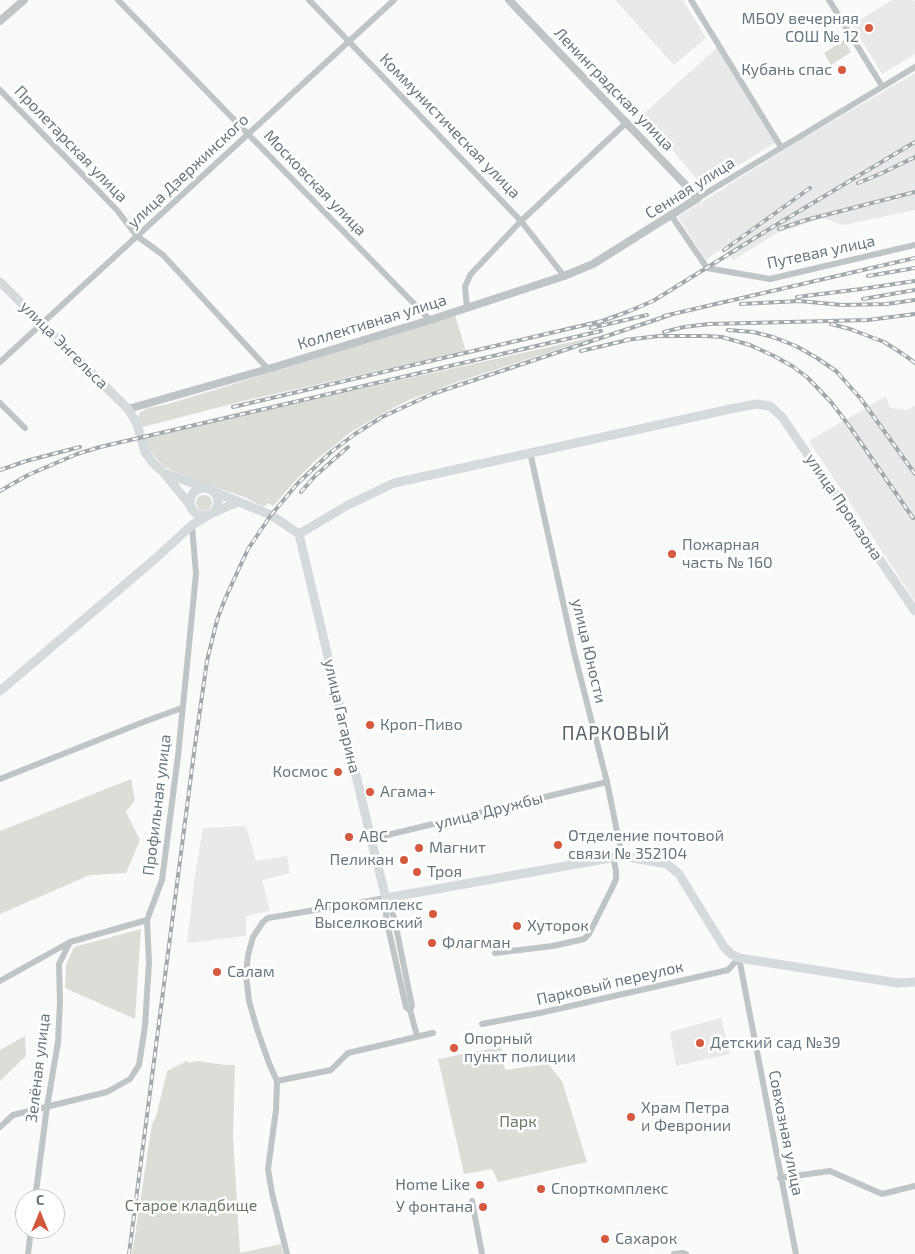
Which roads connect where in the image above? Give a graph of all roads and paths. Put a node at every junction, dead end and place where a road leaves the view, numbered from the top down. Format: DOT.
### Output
graph roads {
  1 [pos="24,0"];
  2 [pos="118,0"];
  3 [pos="309,0"];
  4 [pos="394,0"];
  5 [pos="509,0"];
  6 [pos="691,0"];
  7 [pos="828,0"];
  8 [pos="0,21"];
  9 [pos="349,41"];
  10 [pos="915,67"];
  11 [pos="882,86"];
  12 [pos="0,90"];
  13 [pos="627,122"];
  14 [pos="248,134"];
  15 [pos="781,147"];
  16 [pos="698,198"];
  17 [pos="671,215"];
  18 [pos="521,221"];
  19 [pos="137,236"];
  20 [pos="915,245"];
  21 [pos="564,276"];
  22 [pos="0,282"];
  23 [pos="468,307"];
  24 [pos="430,320"];
  25 [pos="42,324"];
  26 [pos="0,362"];
  27 [pos="268,368"];
  28 [pos="0,403"];
  29 [pos="128,409"];
  30 [pos="25,428"];
  31 [pos="530,452"];
  32 [pos="164,473"];
  33 [pos="210,490"];
  34 [pos="238,502"];
  35 [pos="192,508"];
  36 [pos="211,515"];
  37 [pos="192,525"];
  38 [pos="299,534"];
  39 [pos="915,610"];
  40 [pos="0,691"];
  41 [pos="182,708"];
  42 [pos="0,779"];
  43 [pos="607,782"];
  44 [pos="371,839"];
  45 [pos="617,856"];
  46 [pos="386,898"];
  47 [pos="147,920"];
  48 [pos="70,942"];
  49 [pos="495,953"];
  50 [pos="739,958"];
  51 [pos="0,981"];
  52 [pos="915,982"];
  53 [pos="482,1024"];
  54 [pos="433,1033"];
  55 [pos="417,1036"];
  56 [pos="277,1081"];
  57 [pos="47,1107"];
  58 [pos="0,1127"];
  59 [pos="780,1178"];
  60 [pos="915,1186"];
  61 [pos="36,1189"];
  62 [pos="472,1201"];
  63 [pos="30,1239"];
  64 [pos="28,1254"];
  65 [pos="287,1254"];
  66 [pos="482,1254"];
  67 [pos="674,1254"];
  68 [pos="686,1254"];
  69 [pos="796,1254"];
  1 -- 8 [label="street"];
  2 -- 14 [label="street, Московская улица"];
  3 -- 9 [label="street, Коммунистическая улица"];
  4 -- 9 [label="street, улица Дзержинского"];
  5 -- 13 [label="street, Ленинградская улица"];
  6 -- 15 [label="street"];
  7 -- 11 [label="street"];
  9 -- 14 [label="street, улица Дзержинского"];
  9 -- 18 [label="street, Коммунистическая улица"];
  10 -- 11 [label="street, Сенная улица"];
  11 -- 15 [label="street, Сенная улица"];
  12 -- 19 [label="street, Пролетарская улица"];
  13 -- 16 [label="street, Ленинградская улица"];
  13 -- 18 [label="street, Коллективная улица"];
  14 -- 19 [label="street, улица Дзержинского"];
  14 -- 24 [label="street, Московская улица"];
  15 -- 16 [label="street, Сенная улица"];
  16 -- 17 [label="street, Сенная улица"];
  17 -- 20 [label="street, Путевая улица"];
  17 -- 21 [label="street, Сенная улица"];
  18 -- 21 [label="street, Коммунистическая улица"];
  18 -- 23 [label="street, Коллективная улица"];
  19 -- 25 [label="street, улица Дзержинского"];
  19 -- 27 [label="street, Пролетарская улица"];
  21 -- 23 [label="street, Сенная улица"];
  22 -- 25 [label="main road, улица Энгельса"];
  23 -- 24 [label="street, Коллективная улица"];
  24 -- 27 [label="street, Коллективная улица"];
  25 -- 26 [label="street, улица Дзержинского"];
  25 -- 29 [label="main road, улица Энгельса"];
  27 -- 29 [label="street, Коллективная улица"];
  28 -- 30 [label="street"];
  29 -- 32 [label="main road, улица Энгельса"];
  31 -- 38 [label="main road"];
  31 -- 39 [label="main road, улица Промзона"];
  31 -- 43 [label="street, улица Юности"];
  32 -- 33 [label="main road"];
  32 -- 35 [label="main road, улица Энгельса"];
  33 -- 34 [label="main road"];
  33 -- 35 [label="main road"];
  33 -- 36 [label="main road"];
  34 -- 36 [label="main road"];
  34 -- 38 [label="main road"];
  35 -- 36 [label="main road"];
  35 -- 37 [label="main road"];
  36 -- 37 [label="main road"];
  37 -- 40 [label="main road"];
  37 -- 41 [label="street, Профильная улица"];
  38 -- 44 [label="main road, улица Гагарина"];
  41 -- 42 [label="street, Профильная улица"];
  41 -- 47 [label="street, Профильная улица"];
  43 -- 44 [label="street, улица Дружбы"];
  43 -- 45 [label="street, улица Юности"];
  44 -- 46 [label="main road, улица Гагарина"];
  45 -- 46 [label="main road"];
  45 -- 49 [label="street, улица Юности"];
  45 -- 50 [label="main road"];
  46 -- 55 [label="street, улица Гагарина"];
  46 -- 56 [label="street"];
  47 -- 48 [label="street"];
  47 -- 57 [label="street, Профильная улица"];
  48 -- 51 [label="street"];
  48 -- 57 [label="street, Зелёная улица"];
  50 -- 52 [label="main road"];
  50 -- 53 [label="street, Парковый переулок"];
  50 -- 59 [label="street, Совхозная улица"];
  54 -- 55 [label="street"];
  55 -- 56 [label="street"];
  56 -- 65 [label="street"];
  57 -- 58 [label="street"];
  57 -- 61 [label="street, Зелёная улица"];
  59 -- 60 [label="street"];
  59 -- 69 [label="street, Совхозная улица"];
  62 -- 66 [label="street"];
  63 -- 64 [label="street"];
  67 -- 68 [label="street"];
}
